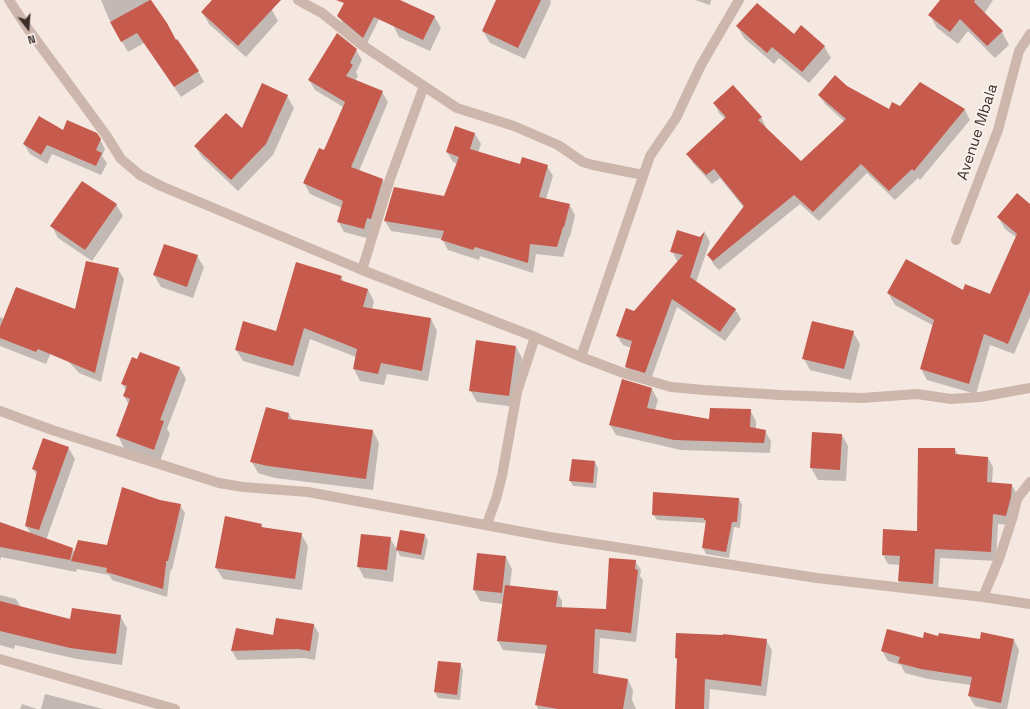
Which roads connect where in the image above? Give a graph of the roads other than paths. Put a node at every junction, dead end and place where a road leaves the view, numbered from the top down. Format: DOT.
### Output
graph roads {
  1 [pos="9,0"];
  2 [pos="298,0"];
  3 [pos="738,0"];
  4 [pos="1030,34"];
  5 [pos="424,86"];
  6 [pos="643,175"];
  7 [pos="956,240"];
  8 [pos="362,270"];
  9 [pos="535,337"];
  10 [pos="580,357"];
  11 [pos="1030,388"];
  12 [pos="0,411"];
  13 [pos="1030,482"];
  14 [pos="487,524"];
  15 [pos="983,597"];
  16 [pos="1030,604"];
  17 [pos="0,659"];
  18 [pos="176,709"];
  1 -- 8 [label="street"];
  2 -- 5 [label="street"];
  3 -- 6 [label="street"];
  4 -- 7 [label="street, Avenue Mbala"];
  5 -- 6 [label="street"];
  5 -- 8 [label="street"];
  6 -- 10 [label="street"];
  8 -- 9 [label="street"];
  9 -- 10 [label="street"];
  9 -- 14 [label="street"];
  10 -- 11 [label="street"];
  12 -- 14 [label="street"];
  13 -- 15 [label="street"];
  14 -- 15 [label="street"];
  15 -- 16 [label="street"];
  17 -- 18 [label="street"];
}
